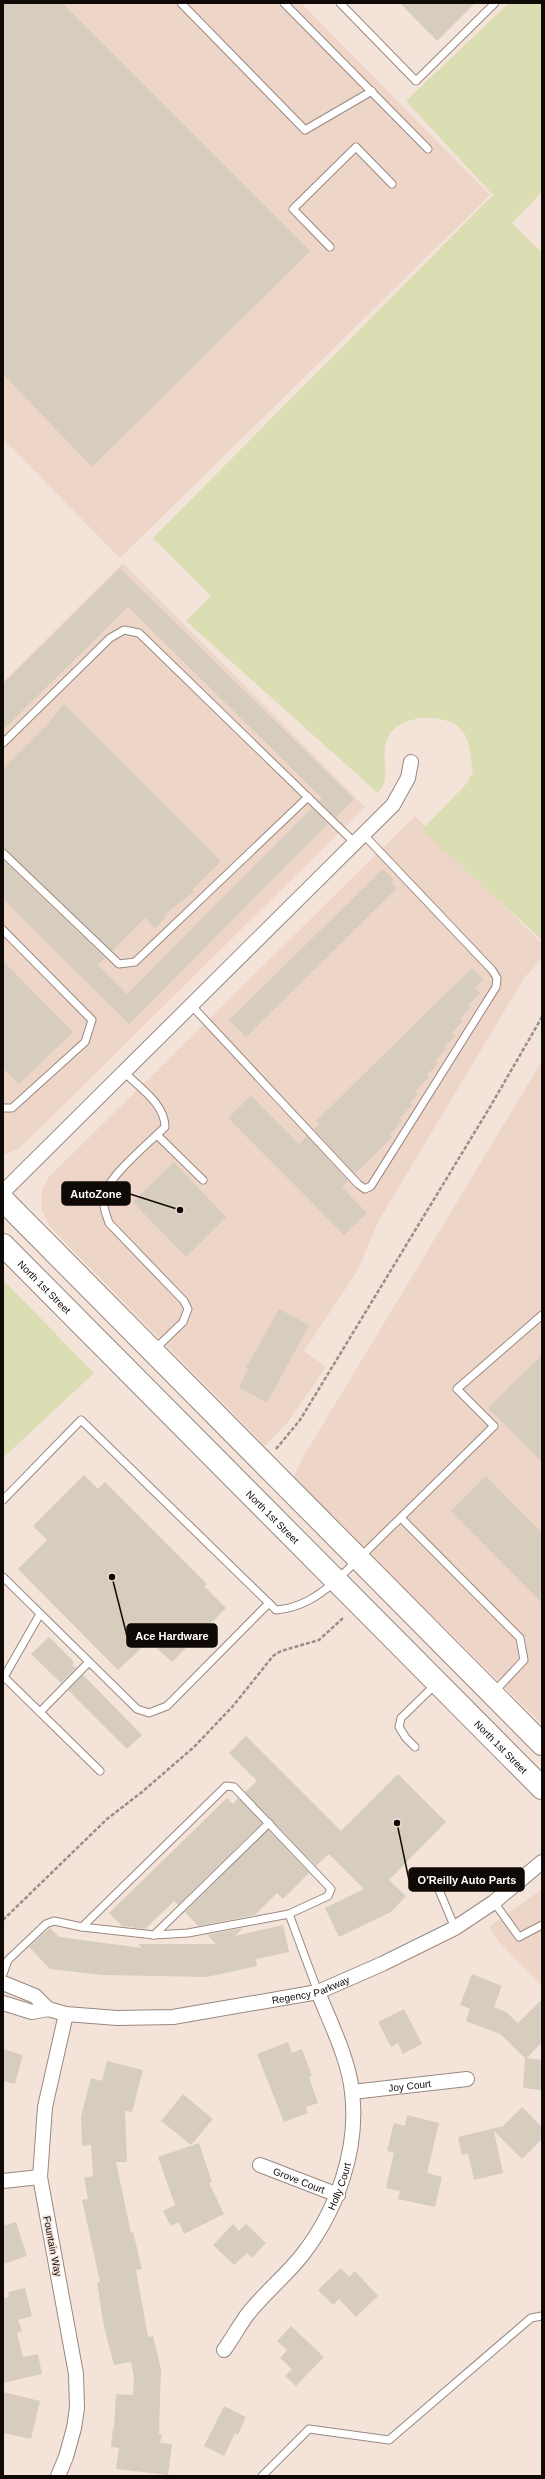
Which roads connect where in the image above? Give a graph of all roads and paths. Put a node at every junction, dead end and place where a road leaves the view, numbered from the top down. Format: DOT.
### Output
graph roads {
  1 [pos="181,3"];
  2 [pos="284,3"];
  3 [pos="340,3"];
  4 [pos="495,3"];
  5 [pos="372,91"];
  6 [pos="428,149"];
  7 [pos="392,184"];
  8 [pos="330,247"];
  9 [pos="3,743"];
  10 [pos="411,762"];
  11 [pos="308,797"];
  12 [pos="359,838"];
  13 [pos="3,853"];
  14 [pos="3,930"];
  15 [pos="191,1005"];
  16 [pos="542,1017"];
  17 [pos="124,1072"];
  18 [pos="3,1108"];
  19 [pos="157,1135"];
  20 [pos="204,1180"];
  21 [pos="3,1192"];
  22 [pos="3,1200"];
  23 [pos="3,1245"];
  24 [pos="542,1315"];
  25 [pos="153,1352"];
  26 [pos="264,1464"];
  27 [pos="3,1500"];
  28 [pos="400,1518"];
  29 [pos="359,1559"];
  30 [pos="3,1577"];
  31 [pos="336,1581"];
  32 [pos="269,1603"];
  33 [pos="40,1614"];
  34 [pos="343,1618"];
  35 [pos="89,1662"];
  36 [pos="3,1676"];
  37 [pos="437,1682"];
  38 [pos="492,1694"];
  39 [pos="40,1712"];
  40 [pos="542,1744"];
  41 [pos="415,1747"];
  42 [pos="100,1771"];
  43 [pos="542,1788"];
  44 [pos="269,1823"];
  45 [pos="542,1862"];
  46 [pos="437,1875"];
  47 [pos="494,1902"];
  48 [pos="289,1914"];
  49 [pos="3,1920"];
  50 [pos="542,1924"];
  51 [pos="82,1927"];
  52 [pos="455,1928"];
  53 [pos="154,1935"];
  54 [pos="3,1974"];
  55 [pos="3,1983"];
  56 [pos="318,1992"];
  57 [pos="3,2003"];
  58 [pos="48,2009"];
  59 [pos="66,2014"];
  60 [pos="467,2080"];
  61 [pos="352,2092"];
  62 [pos="260,2166"];
  63 [pos="40,2178"];
  64 [pos="3,2181"];
  65 [pos="338,2195"];
  66 [pos="542,2316"];
  67 [pos="224,2350"];
  68 [pos="58,2476"];
  69 [pos="262,2476"];
  1 -- 5 [label="lane"];
  2 -- 5 [label="lane"];
  3 -- 4 [label="lane"];
  5 -- 6 [label="lane"];
  7 -- 8 [label="lane"];
  9 -- 11 [label="lane"];
  10 -- 12 [label="street"];
  11 -- 12 [label="lane"];
  11 -- 13 [label="lane"];
  12 -- 15 [label="street"];
  12 -- 15 [label="lane"];
  14 -- 18 [label="lane"];
  15 -- 17 [label="street"];
  16 -- 26 [label="path"];
  17 -- 19 [label="lane"];
  17 -- 21 [label="street"];
  19 -- 20 [label="lane"];
  19 -- 25 [label="lane"];
  22 -- 25 [label="main road"];
  23 -- 31 [label="main road, North 1st Street"];
  24 -- 28 [label="lane"];
  25 -- 26 [label="main road"];
  26 -- 29 [label="main road"];
  27 -- 32 [label="lane"];
  28 -- 29 [label="lane"];
  28 -- 38 [label="lane"];
  29 -- 31 [label="lane"];
  29 -- 38 [label="main road"];
  30 -- 33 [label="lane"];
  31 -- 32 [label="lane"];
  31 -- 37 [label="main road, North 1st Street"];
  32 -- 35 [label="lane"];
  33 -- 35 [label="lane"];
  33 -- 36 [label="lane"];
  34 -- 49 [label="path"];
  35 -- 39 [label="lane"];
  36 -- 39 [label="lane"];
  37 -- 41 [label="lane"];
  37 -- 43 [label="main road, North 1st Street"];
  38 -- 40 [label="main road"];
  39 -- 42 [label="lane"];
  44 -- 48 [label="lane"];
  44 -- 51 [label="lane"];
  44 -- 53 [label="lane"];
  45 -- 47 [label="street, Regency Parkway"];
  46 -- 52 [label="lane"];
  47 -- 50 [label="lane"];
  47 -- 52 [label="street, Regency Parkway"];
  48 -- 53 [label="lane"];
  48 -- 56 [label="lane"];
  51 -- 53 [label="lane"];
  51 -- 54 [label="lane"];
  52 -- 56 [label="street, Regency Parkway"];
  55 -- 58 [label="street, Regency Parkway"];
  56 -- 59 [label="street, Regency Parkway"];
  56 -- 61 [label="street, Holly Court"];
  57 -- 58 [label="street, Regency Parkway"];
  58 -- 59 [label="street, Regency Parkway"];
  59 -- 63 [label="street, Fountain Way"];
  60 -- 61 [label="street, Joy Court"];
  61 -- 65 [label="street, Holly Court"];
  62 -- 65 [label="street, Grove Court"];
  63 -- 64 [label="street"];
  63 -- 68 [label="street, Fountain Way"];
  65 -- 67 [label="street, Holly Court"];
  66 -- 69 [label="lane"];
}
